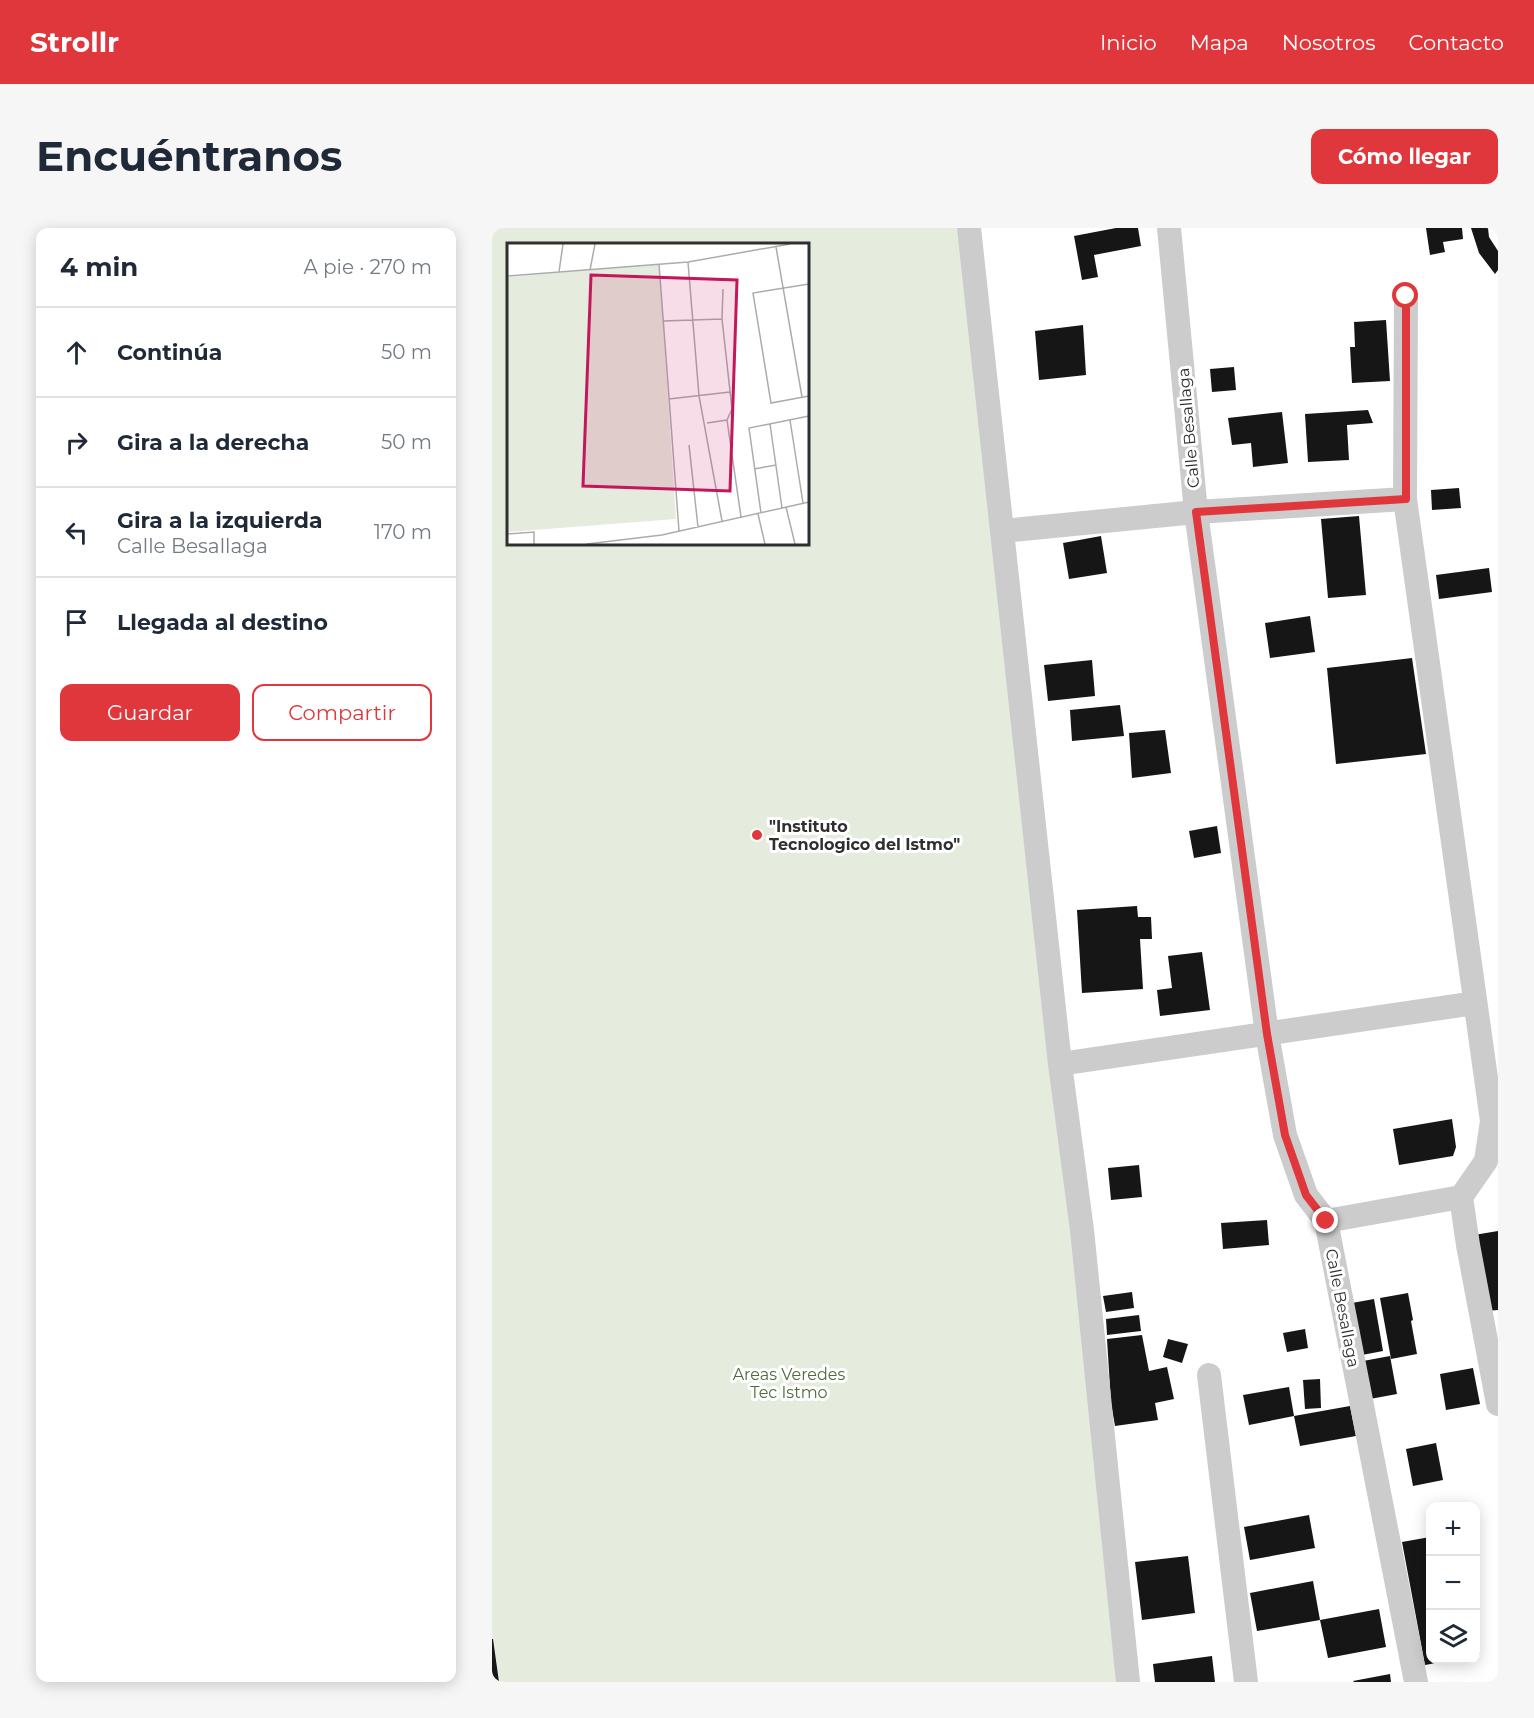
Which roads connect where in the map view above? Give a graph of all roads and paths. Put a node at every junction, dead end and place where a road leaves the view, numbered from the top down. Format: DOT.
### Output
graph roads {
  1 [pos="969,228"];
  2 [pos="1169,228"];
  3 [pos="1406,296"];
  4 [pos="1406,499"];
  5 [pos="1196,512"];
  6 [pos="1002,531"];
  7 [pos="1475,1003"];
  8 [pos="1267,1034"];
  9 [pos="1060,1064"];
  10 [pos="1461,1197"];
  11 [pos="1326,1221"];
  12 [pos="1209,1375"];
  13 [pos="1498,1404"];
  14 [pos="1128,1682"];
  15 [pos="1246,1682"];
  16 [pos="1416,1682"];
  1 -- 6 [label="street"];
  2 -- 5 [label="street, Calle Besallaga"];
  3 -- 4 [label="street"];
  4 -- 5 [label="street"];
  4 -- 7 [label="street"];
  5 -- 6 [label="street"];
  5 -- 8 [label="street, Calle Besallaga"];
  6 -- 9 [label="street"];
  7 -- 8 [label="street"];
  7 -- 10 [label="street"];
  8 -- 9 [label="street"];
  8 -- 11 [label="street, Calle Besallaga"];
  9 -- 14 [label="street"];
  10 -- 11 [label="street"];
  10 -- 13 [label="street"];
  11 -- 16 [label="street, Calle Besallaga"];
  12 -- 15 [label="street"];
}
